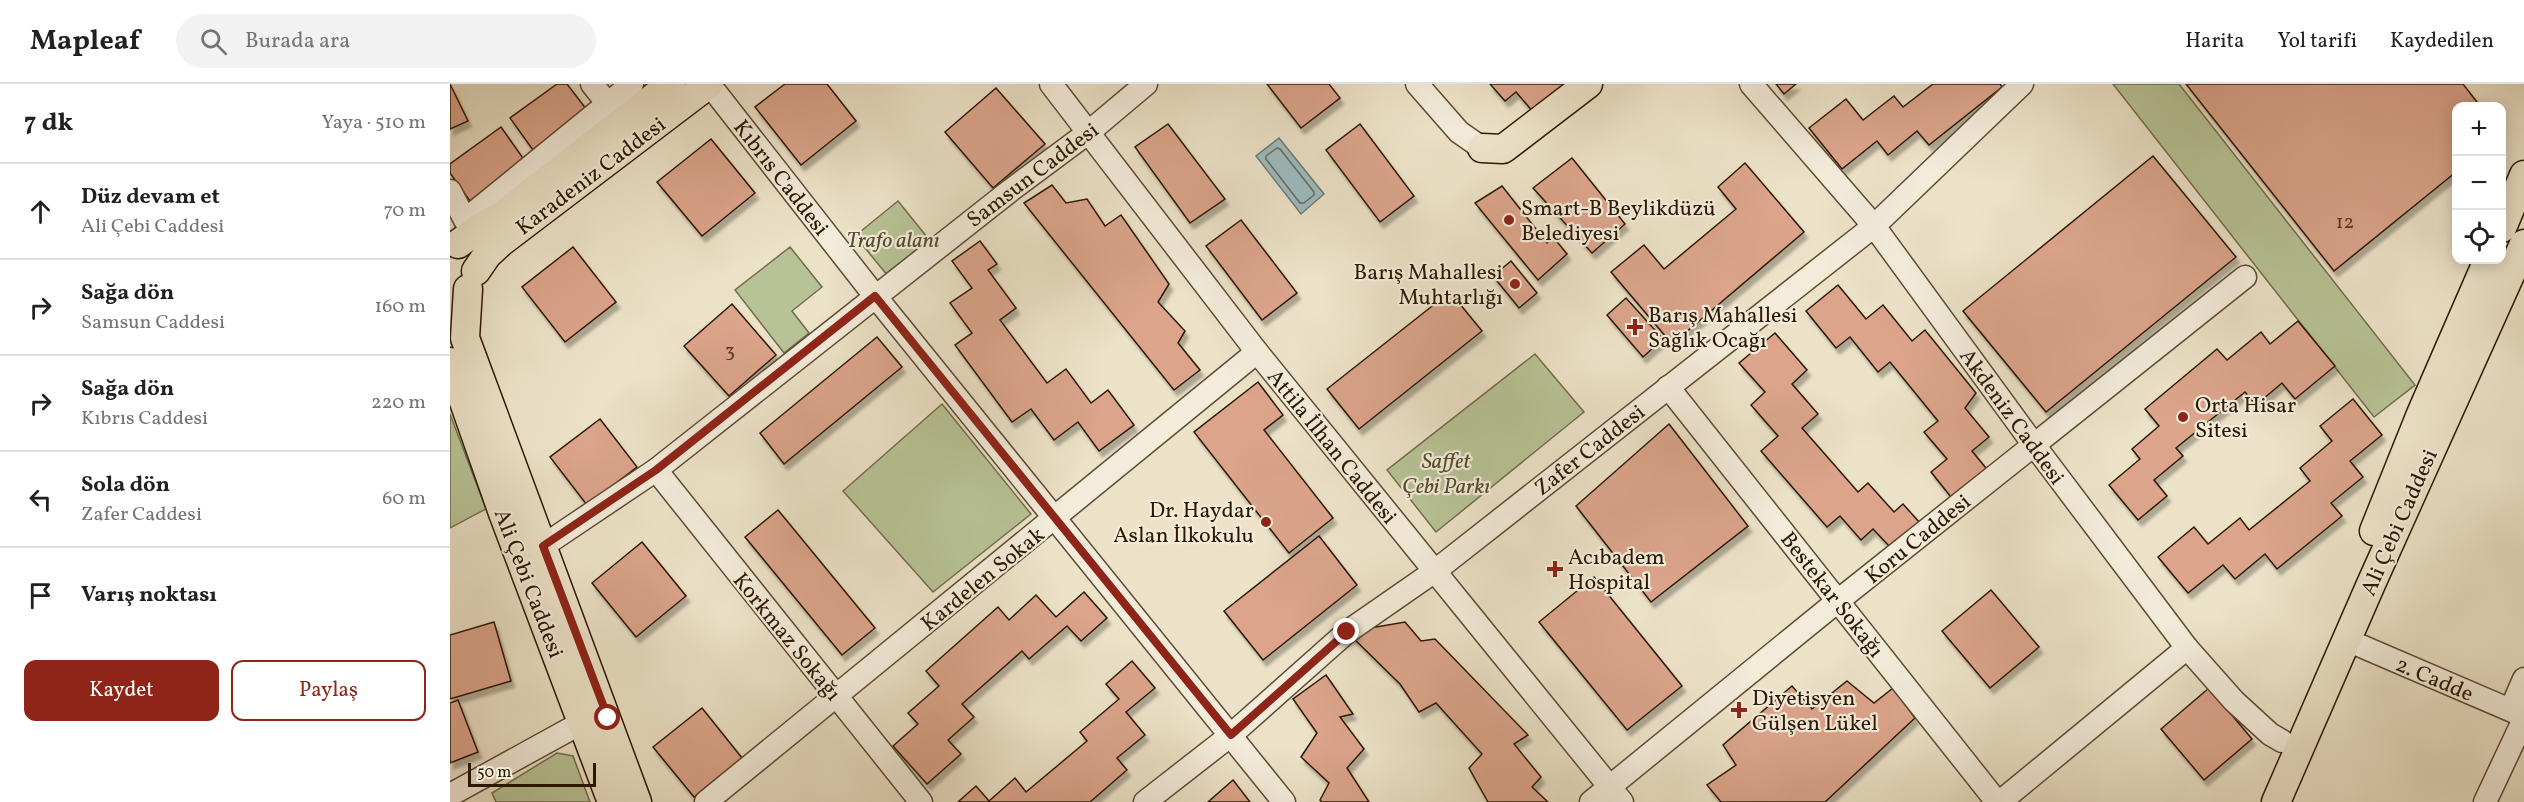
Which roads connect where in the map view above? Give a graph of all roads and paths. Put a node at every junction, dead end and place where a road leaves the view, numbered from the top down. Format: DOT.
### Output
graph roads {
  1 [pos="592,84"];
  2 [pos="632,84"];
  3 [pos="671,84"];
  4 [pos="709,84"];
  5 [pos="1051,84"];
  6 [pos="1146,84"];
  7 [pos="1418,84"];
  8 [pos="1588,84"];
  9 [pos="1750,84"];
  10 [pos="2022,84"];
  11 [pos="608,104"];
  12 [pos="1089,132"];
  13 [pos="1482,148"];
  14 [pos="2522,186"];
  15 [pos="450,191"];
  16 [pos="2506,220"];
  17 [pos="1874,226"];
  18 [pos="453,242"];
  19 [pos="2524,244"];
  20 [pos="2486,264"];
  21 [pos="2245,277"];
  22 [pos="465,286"];
  23 [pos="875,296"];
  24 [pos="1257,352"];
  25 [pos="450,362"];
  26 [pos="1668,387"];
  27 [pos="2034,445"];
  28 [pos="656,470"];
  29 [pos="1056,518"];
  30 [pos="543,546"];
  31 [pos="1436,572"];
  32 [pos="1839,600"];
  33 [pos="2347,640"];
  34 [pos="2187,648"];
  35 [pos="2524,679"];
  36 [pos="836,697"];
  37 [pos="2520,715"];
  38 [pos="583,722"];
  39 [pos="1231,735"];
  40 [pos="2282,741"];
  41 [pos="1171,794"];
  42 [pos="1616,794"];
  43 [pos="450,795"];
  44 [pos="612,802"];
  45 [pos="637,802"];
  46 [pos="706,802"];
  47 [pos="921,802"];
  48 [pos="1145,802"];
  49 [pos="1284,802"];
  50 [pos="1591,802"];
  51 [pos="1999,802"];
  52 [pos="2255,802"];
  53 [pos="2276,802"];
  54 [pos="2485,802"];
  1 -- 11 [label="street"];
  2 -- 11 [label="street"];
  3 -- 18 [label="main road, Karadeniz Caddesi"];
  4 -- 22 [label="main road, Karadeniz Caddesi"];
  4 -- 23 [label="street, Kıbrıs Caddesi"];
  5 -- 12 [label="street, Attila İlhan Caddesi"];
  6 -- 12 [label="street, Samsun Caddesi"];
  7 -- 13 [label="street"];
  8 -- 13 [label="main road"];
  9 -- 17 [label="street, Akdeniz Caddesi"];
  10 -- 17 [label="street, Zafer Caddesi"];
  11 -- 15 [label="street"];
  12 -- 23 [label="street, Samsun Caddesi"];
  12 -- 24 [label="street, Attila İlhan Caddesi"];
  14 -- 16 [label="main road"];
  17 -- 26 [label="street, Zafer Caddesi"];
  17 -- 27 [label="street, Akdeniz Caddesi"];
  18 -- 22 [label="main road"];
  19 -- 33 [label="main road, Ali Çebi Caddesi"];
  20 -- 40 [label="main road, Ali Çebi Caddesi"];
  21 -- 27 [label="street, Koru Caddesi"];
  22 -- 30 [label="main road, Ali Çebi Caddesi"];
  23 -- 28 [label="street, Samsun Caddesi"];
  23 -- 29 [label="street, Kıbrıs Caddesi"];
  24 -- 29 [label="street, Kardelen Sokak"];
  24 -- 31 [label="street, Attila İlhan Caddesi"];
  25 -- 38 [label="main road, Ali Çebi Caddesi"];
  26 -- 31 [label="street, Zafer Caddesi"];
  26 -- 32 [label="street, Bestekar Sokağı"];
  27 -- 32 [label="street, Koru Caddesi"];
  27 -- 34 [label="street, Akdeniz Caddesi"];
  28 -- 30 [label="street, Samsun Caddesi"];
  28 -- 36 [label="street, Korkmaz Sokağı"];
  29 -- 36 [label="street, Kardelen Sokak"];
  29 -- 39 [label="street, Kıbrıs Caddesi"];
  30 -- 45 [label="main road, Ali Çebi Caddesi"];
  31 -- 39 [label="street, Zafer Caddesi"];
  31 -- 42 [label="street, Attila İlhan Caddesi"];
  32 -- 42 [label="street, Koru Caddesi"];
  32 -- 51 [label="street, Bestekar Sokağı"];
  33 -- 37 [label="street, 2. Cadde"];
  33 -- 53 [label="main road, Ali Çebi Caddesi"];
  34 -- 40 [label="street, Akdeniz Caddesi"];
  34 -- 51 [label="street"];
  35 -- 37 [label="street"];
  36 -- 46 [label="street, Kardelen Sokak"];
  36 -- 47 [label="street, Korkmaz Sokağı"];
  37 -- 54 [label="street"];
  38 -- 43 [label="street"];
  38 -- 44 [label="main road, Ali Çebi Caddesi"];
  39 -- 41 [label="street, Zafer Caddesi"];
  39 -- 49 [label="street, Kıbrıs Caddesi"];
  40 -- 52 [label="main road, Ali Çebi Caddesi"];
  41 -- 48 [label="street, Zafer Caddesi"];
  42 -- 50 [label="street, Koru Caddesi"];
}
